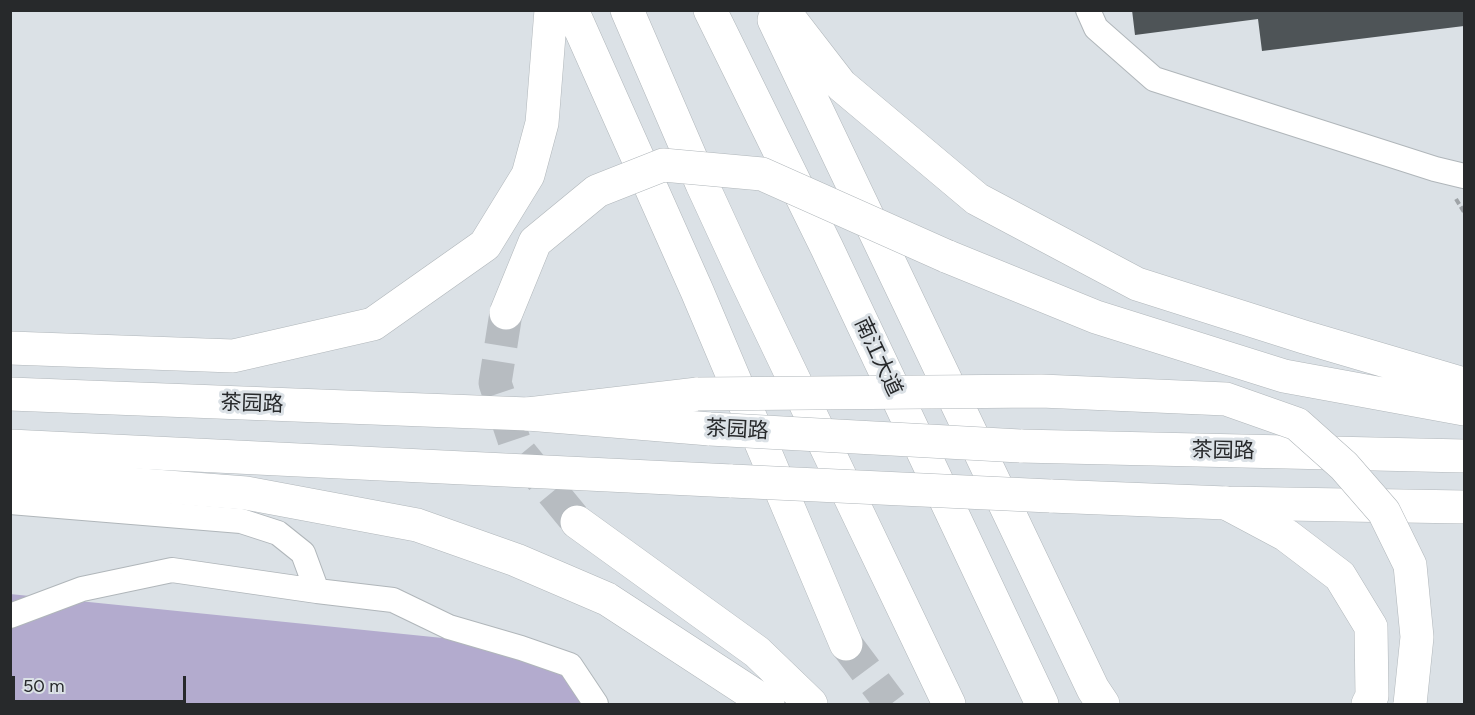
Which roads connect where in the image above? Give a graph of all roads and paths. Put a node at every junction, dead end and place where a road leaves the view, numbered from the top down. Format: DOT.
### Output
graph roads {
  1 [pos="551,10"];
  2 [pos="572,10"];
  3 [pos="627,10"];
  4 [pos="710,10"];
  5 [pos="769,10"];
  6 [pos="783,10"];
  7 [pos="1088,10"];
  8 [pos="1464,176"];
  9 [pos="506,313"];
  10 [pos="10,348"];
  11 [pos="1464,384"];
  12 [pos="10,394"];
  13 [pos="1464,409"];
  14 [pos="528,414"];
  15 [pos="10,446"];
  16 [pos="1464,456"];
  17 [pos="10,475"];
  18 [pos="10,502"];
  19 [pos="1226,503"];
  20 [pos="1464,507"];
  21 [pos="577,522"];
  22 [pos="317,591"];
  23 [pos="10,616"];
  24 [pos="846,644"];
  25 [pos="596,705"];
  26 [pos="768,705"];
  27 [pos="811,705"];
  28 [pos="949,705"];
  29 [pos="1042,705"];
  30 [pos="1103,705"];
  31 [pos="1368,705"];
  32 [pos="1410,705"];
  1 -- 10 [label="main road"];
  2 -- 24 [label="main road"];
  3 -- 28 [label="main road"];
  4 -- 29 [label="main road, 南江大道"];
  5 -- 30 [label="main road"];
  6 -- 11 [label="main road"];
  7 -- 8 [label="street"];
  9 -- 13 [label="main road, bridge"];
  12 -- 14 [label="main road, 茶园路"];
  14 -- 16 [label="main road, 茶园路, bridge"];
  14 -- 32 [label="main road, bridge"];
  15 -- 19 [label="main road, bridge"];
  17 -- 26 [label="main road"];
  18 -- 22 [label="street"];
  19 -- 20 [label="main road"];
  19 -- 31 [label="main road"];
  21 -- 27 [label="main road"];
  22 -- 23 [label="street"];
  22 -- 25 [label="street"];
}
